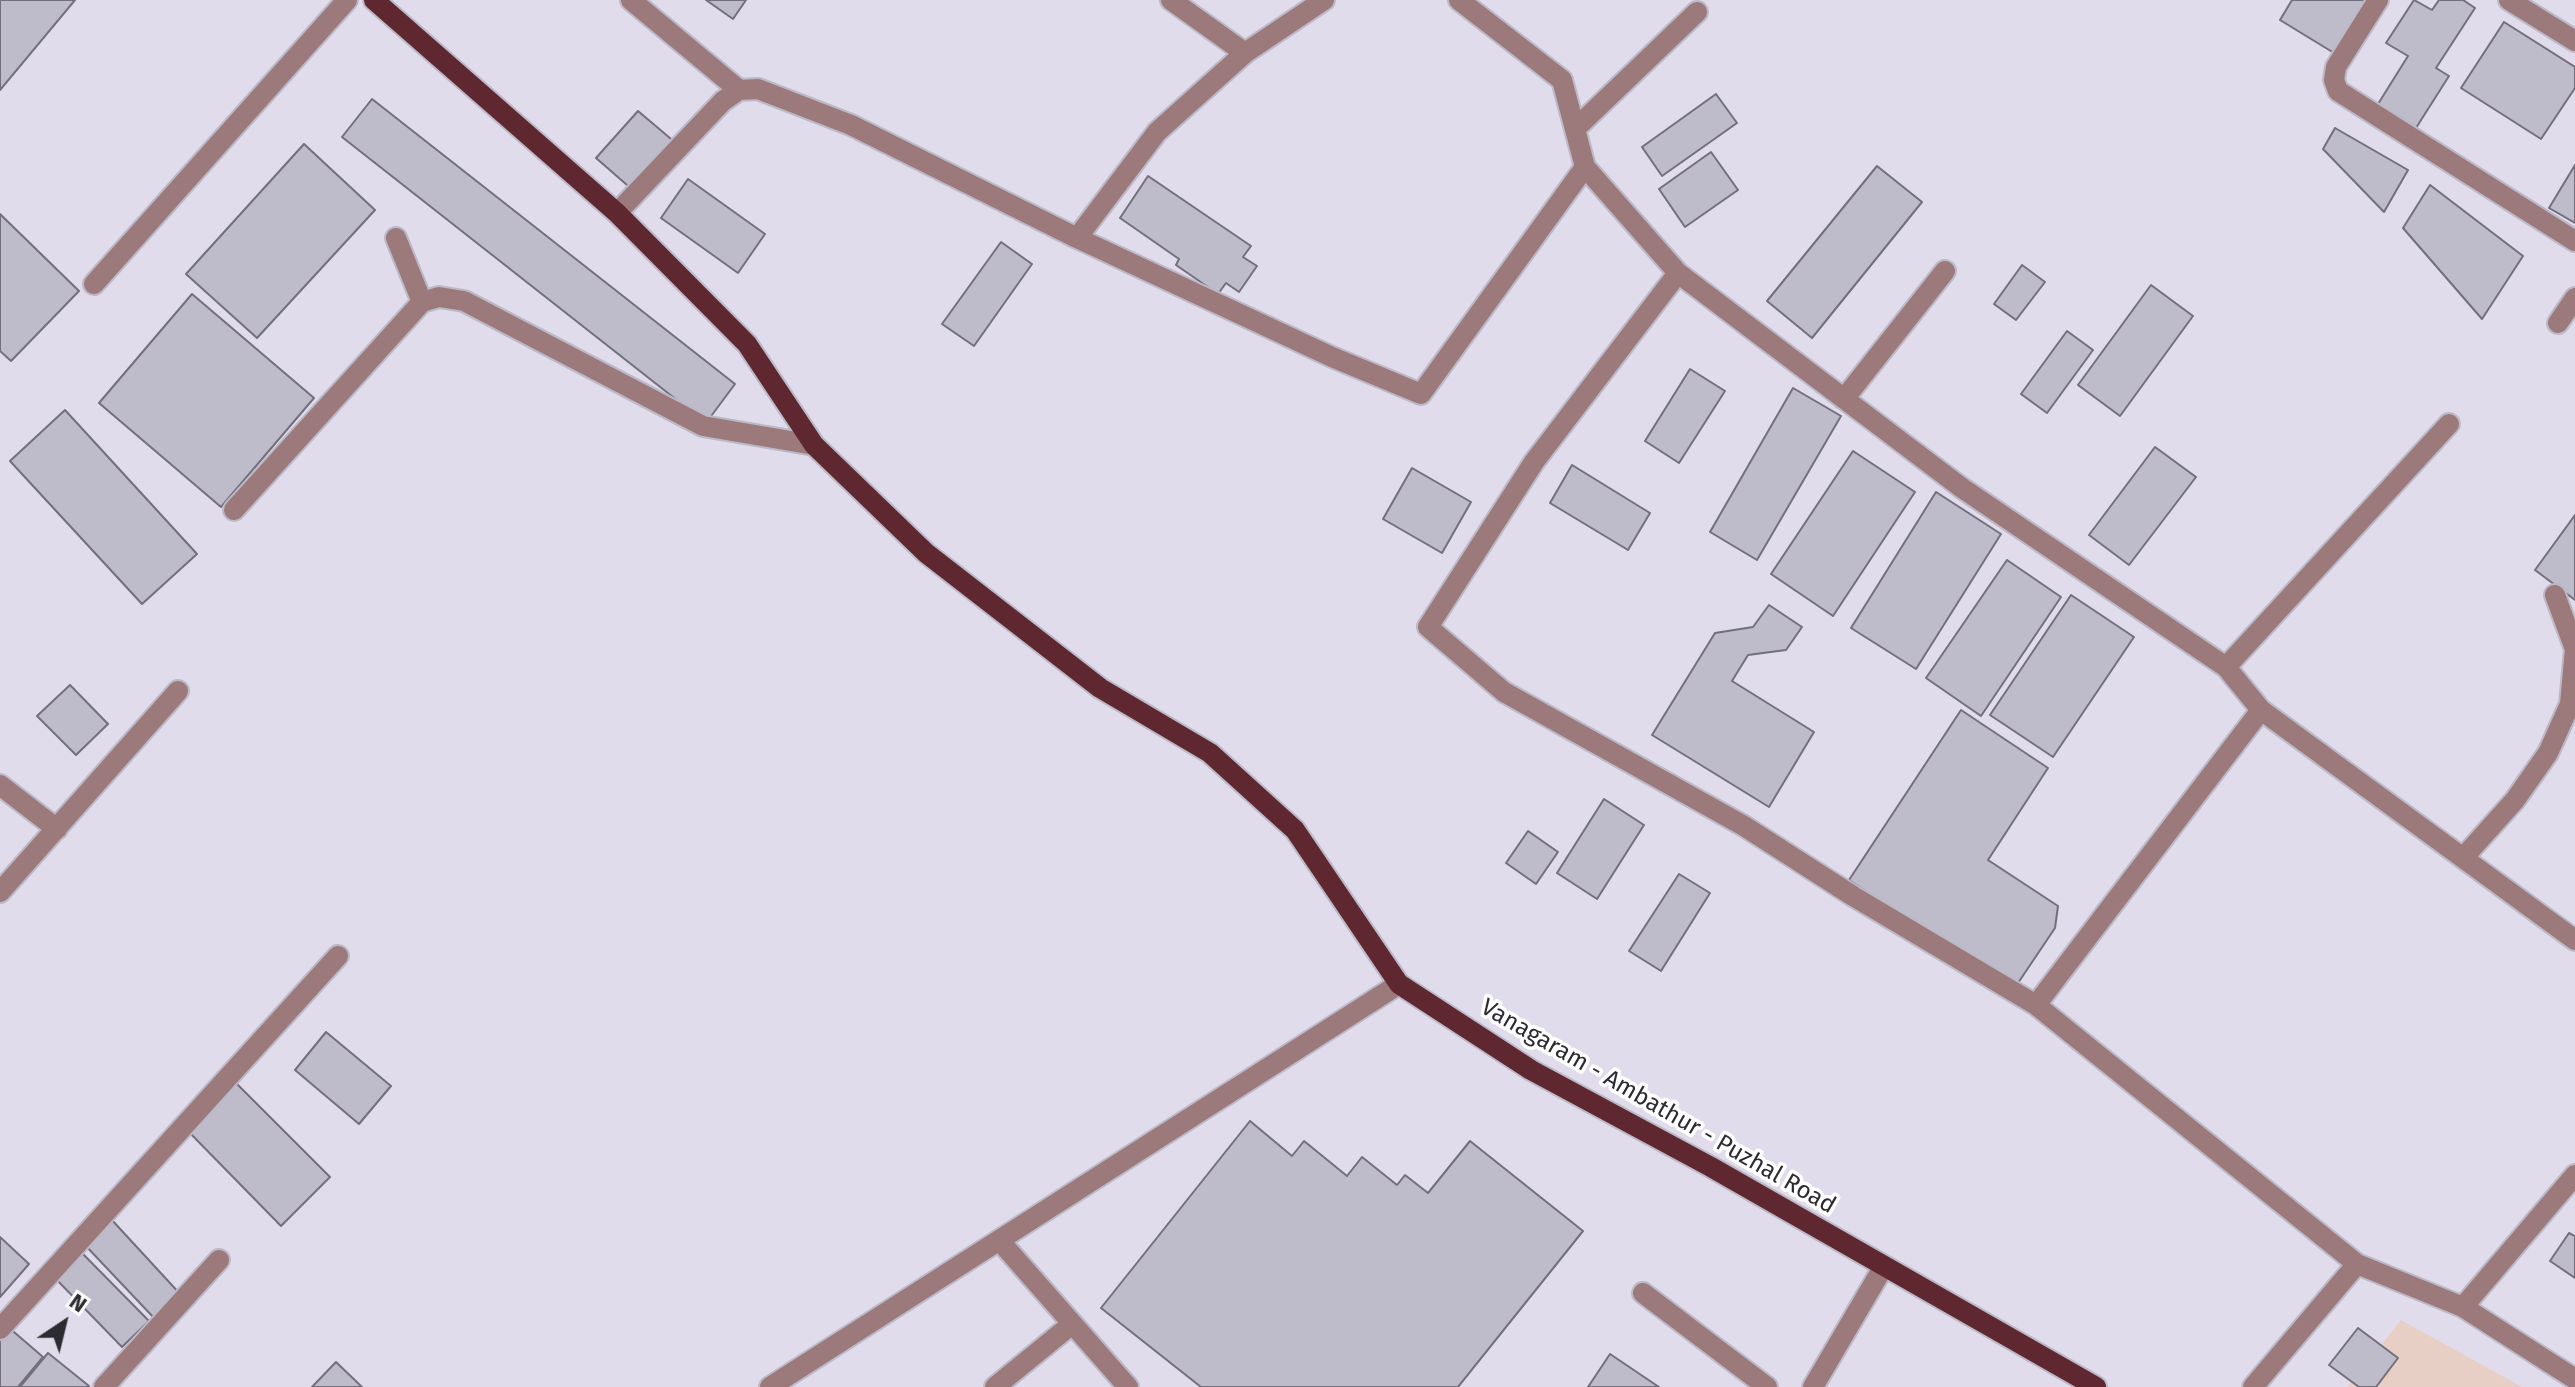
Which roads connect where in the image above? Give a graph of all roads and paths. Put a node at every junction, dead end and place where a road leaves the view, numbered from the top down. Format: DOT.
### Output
graph roads {
  1 [pos="347,0"];
  2 [pos="374,0"];
  3 [pos="631,0"];
  4 [pos="1171,0"];
  5 [pos="1324,0"];
  6 [pos="1459,0"];
  7 [pos="2378,0"];
  8 [pos="2509,0"];
  9 [pos="1697,12"];
  10 [pos="2575,41"];
  11 [pos="1245,53"];
  12 [pos="739,90"];
  13 [pos="1575,129"];
  14 [pos="1585,167"];
  15 [pos="617,213"];
  16 [pos="396,238"];
  17 [pos="1077,238"];
  18 [pos="2575,241"];
  19 [pos="1945,271"];
  20 [pos="1678,273"];
  21 [pos="94,284"];
  22 [pos="2575,298"];
  23 [pos="422,302"];
  24 [pos="2558,323"];
  25 [pos="1844,399"];
  26 [pos="2449,424"];
  27 [pos="814,445"];
  28 [pos="234,510"];
  29 [pos="2555,595"];
  30 [pos="2226,667"];
  31 [pos="178,691"];
  32 [pos="2261,710"];
  33 [pos="0,785"];
  34 [pos="57,829"];
  35 [pos="2463,858"];
  36 [pos="0,892"];
  37 [pos="2575,940"];
  38 [pos="338,956"];
  39 [pos="1399,984"];
  40 [pos="2036,1005"];
  41 [pos="2575,1175"];
  42 [pos="999,1240"];
  43 [pos="219,1260"];
  44 [pos="2357,1264"];
  45 [pos="1884,1266"];
  46 [pos="1643,1293"];
  47 [pos="2463,1307"];
  48 [pos="1072,1324"];
  49 [pos="0,1329"];
  50 [pos="2575,1379"];
  51 [pos="104,1387"];
  52 [pos="770,1387"];
  53 [pos="995,1387"];
  54 [pos="1128,1387"];
  55 [pos="1767,1387"];
  56 [pos="1813,1387"];
  57 [pos="2096,1387"];
  58 [pos="2253,1387"];
  1 -- 21 [label="street"];
  2 -- 15 [label="main road, Vanagaram - Ambathur - Puzhal Road"];
  3 -- 12 [label="street"];
  4 -- 11 [label="street"];
  5 -- 11 [label="street"];
  6 -- 13 [label="street"];
  7 -- 18 [label="street"];
  8 -- 10 [label="street"];
  9 -- 13 [label="street"];
  11 -- 17 [label="street"];
  12 -- 15 [label="street"];
  12 -- 17 [label="street"];
  13 -- 14 [label="street"];
  14 -- 17 [label="street"];
  14 -- 20 [label="street"];
  15 -- 27 [label="main road, Vanagaram - Ambathur - Puzhal Road"];
  16 -- 23 [label="street"];
  19 -- 25 [label="street"];
  20 -- 25 [label="street"];
  20 -- 40 [label="street"];
  22 -- 24 [label="street"];
  23 -- 27 [label="street"];
  23 -- 28 [label="street"];
  25 -- 30 [label="street"];
  26 -- 30 [label="street"];
  27 -- 39 [label="main road, Vanagaram - Ambathur - Puzhal Road"];
  29 -- 35 [label="street"];
  30 -- 32 [label="street"];
  31 -- 34 [label="street"];
  32 -- 35 [label="street"];
  32 -- 40 [label="street"];
  33 -- 34 [label="street"];
  34 -- 36 [label="street"];
  35 -- 37 [label="street"];
  38 -- 49 [label="street"];
  39 -- 42 [label="street"];
  39 -- 45 [label="main road, Vanagaram - Ambathur - Puzhal Road"];
  40 -- 44 [label="street"];
  41 -- 47 [label="street"];
  42 -- 48 [label="street"];
  42 -- 52 [label="street"];
  43 -- 51 [label="street"];
  44 -- 47 [label="street"];
  44 -- 58 [label="street"];
  45 -- 56 [label="street"];
  45 -- 57 [label="main road, Vanagaram - Ambathur - Puzhal Road"];
  46 -- 55 [label="street"];
  47 -- 50 [label="street"];
  48 -- 53 [label="street"];
  48 -- 54 [label="street"];
}
